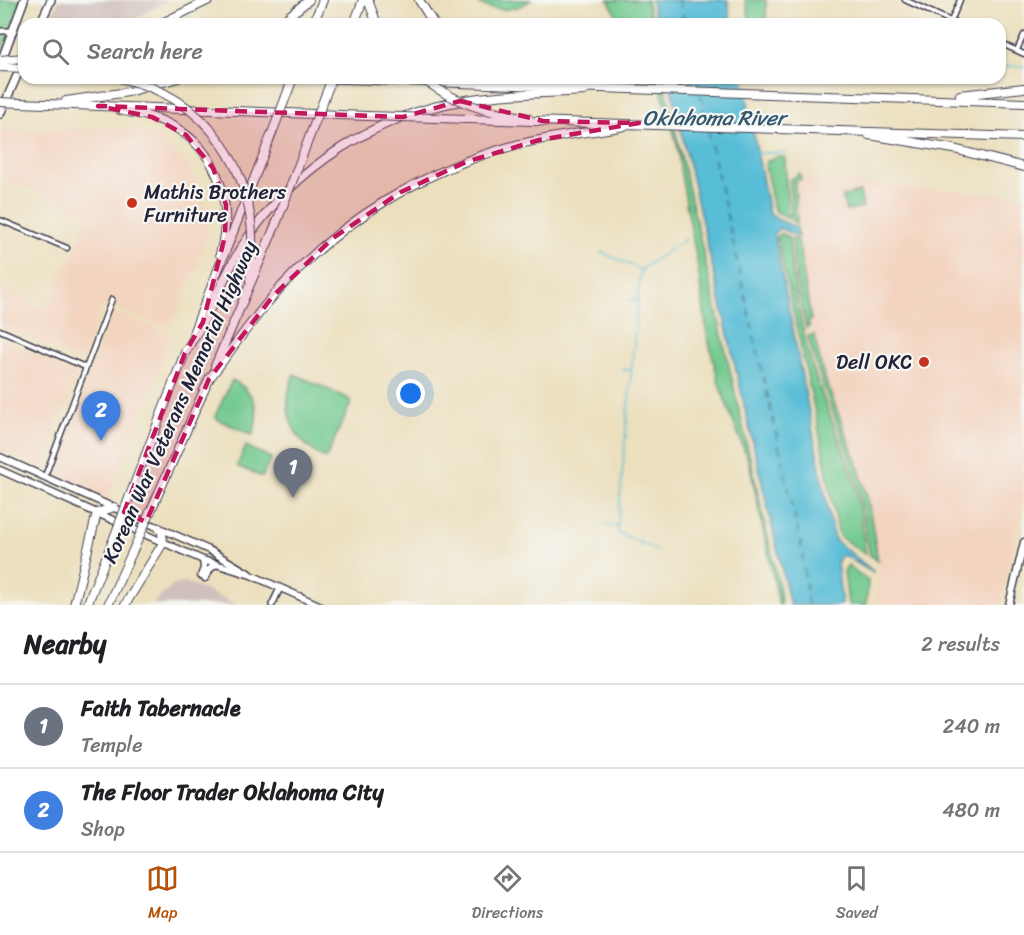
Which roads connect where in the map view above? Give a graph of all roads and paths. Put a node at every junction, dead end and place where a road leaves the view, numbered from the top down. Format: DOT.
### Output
graph roads {
  1 [pos="24,0"];
  2 [pos="51,0"];
  3 [pos="209,0"];
  4 [pos="309,0"];
  5 [pos="322,0"];
  6 [pos="363,0"];
  7 [pos="368,0"];
  8 [pos="419,0"];
  9 [pos="905,0"];
  10 [pos="960,0"];
  11 [pos="43,18"];
  12 [pos="172,18"];
  13 [pos="286,18"];
  14 [pos="315,18"];
  15 [pos="356,18"];
  16 [pos="375,18"];
  17 [pos="430,18"];
  18 [pos="944,18"];
  19 [pos="952,18"];
  20 [pos="13,31"];
  21 [pos="0,32"];
  22 [pos="1024,35"];
  23 [pos="1006,46"];
  24 [pos="1017,51"];
  25 [pos="1024,54"];
  26 [pos="18,60"];
  27 [pos="0,64"];
  28 [pos="18,67"];
  29 [pos="18,73"];
  30 [pos="138,84"];
  31 [pos="157,84"];
  32 [pos="291,84"];
  33 [pos="330,84"];
  34 [pos="431,84"];
  35 [pos="507,84"];
  36 [pos="559,84"];
  37 [pos="571,86"];
  38 [pos="619,88"];
  39 [pos="1024,88"];
  40 [pos="941,99"];
  41 [pos="0,102"];
  42 [pos="47,103"];
  43 [pos="1024,103"];
  44 [pos="98,106"];
  45 [pos="0,114"];
  46 [pos="543,121"];
  47 [pos="639,123"];
  48 [pos="838,131"];
  49 [pos="1024,137"];
  50 [pos="1024,167"];
  51 [pos="0,220"];
  52 [pos="67,248"];
  53 [pos="215,275"];
  54 [pos="250,288"];
  55 [pos="112,299"];
  56 [pos="0,330"];
  57 [pos="185,353"];
  58 [pos="85,367"];
  59 [pos="209,379"];
  60 [pos="0,458"];
  61 [pos="0,470"];
  62 [pos="44,477"];
  63 [pos="40,488"];
  64 [pos="114,507"];
  65 [pos="97,513"];
  66 [pos="159,528"];
  67 [pos="1024,542"];
  68 [pos="163,543"];
  69 [pos="203,560"];
  70 [pos="216,565"];
  71 [pos="251,575"];
  72 [pos="280,588"];
  73 [pos="74,605"];
  74 [pos="87,605"];
  75 [pos="108,605"];
  76 [pos="125,605"];
  77 [pos="273,605"];
  78 [pos="319,605"];
  79 [pos="1009,605"];
  1 -- 20 [label="main road"];
  2 -- 11 [label="main road"];
  3 -- 12 [label="highway"];
  4 -- 13 [label="highway"];
  5 -- 14 [label="highway"];
  6 -- 15 [label="highway"];
  7 -- 16 [label="highway"];
  8 -- 17 [label="highway"];
  9 -- 18 [label="street"];
  10 -- 19 [label="street"];
  20 -- 21 [label="street"];
  20 -- 27 [label="main road"];
  22 -- 24 [label="street"];
  23 -- 24 [label="street"];
  24 -- 25 [label="street"];
  26 -- 27 [label="highway, bridge"];
  27 -- 28 [label="highway, bridge"];
  29 -- 45 [label="main road"];
  30 -- 54 [label="highway, bridge"];
  31 -- 42 [label="highway"];
  32 -- 53 [label="highway, Korean War Veterans Memorial Highway, bridge"];
  33 -- 54 [label="highway, Korean War Veterans Memorial Highway, bridge"];
  34 -- 46 [label="highway, bridge"];
  35 -- 37 [label="highway"];
  36 -- 37 [label="highway"];
  37 -- 38 [label="highway"];
  38 -- 40 [label="highway"];
  38 -- 57 [label="highway"];
  39 -- 40 [label="highway"];
  40 -- 43 [label="highway"];
  41 -- 42 [label="highway, bridge"];
  42 -- 44 [label="highway"];
  44 -- 46 [label="highway, bridge"];
  44 -- 53 [label="highway"];
  46 -- 47 [label="highway"];
  47 -- 48 [label="highway"];
  47 -- 59 [label="highway"];
  48 -- 49 [label="highway"];
  48 -- 50 [label="highway"];
  51 -- 52 [label="street"];
  53 -- 57 [label="highway, Korean War Veterans Memorial Highway"];
  54 -- 59 [label="highway, Korean War Veterans Memorial Highway"];
  55 -- 58 [label="street"];
  56 -- 58 [label="street"];
  57 -- 74 [label="highway, Korean War Veterans Memorial Highway, bridge"];
  58 -- 62 [label="street"];
  59 -- 75 [label="highway, Korean War Veterans Memorial Highway, bridge"];
  60 -- 62 [label="main road"];
  61 -- 63 [label="main road"];
  62 -- 63 [label="main road"];
  62 -- 64 [label="main road"];
  63 -- 65 [label="main road"];
  64 -- 65 [label="highway"];
  64 -- 66 [label="main road"];
  65 -- 68 [label="main road"];
  65 -- 73 [label="highway"];
  66 -- 68 [label="highway"];
  66 -- 71 [label="main road"];
  67 -- 79 [label="main road"];
  68 -- 69 [label="main road"];
  68 -- 76 [label="highway"];
  69 -- 70 [label="main road"];
  69 -- 70 [label="main road"];
  70 -- 71 [label="main road"];
  71 -- 72 [label="main road"];
  72 -- 77 [label="street"];
  72 -- 78 [label="main road"];
}
